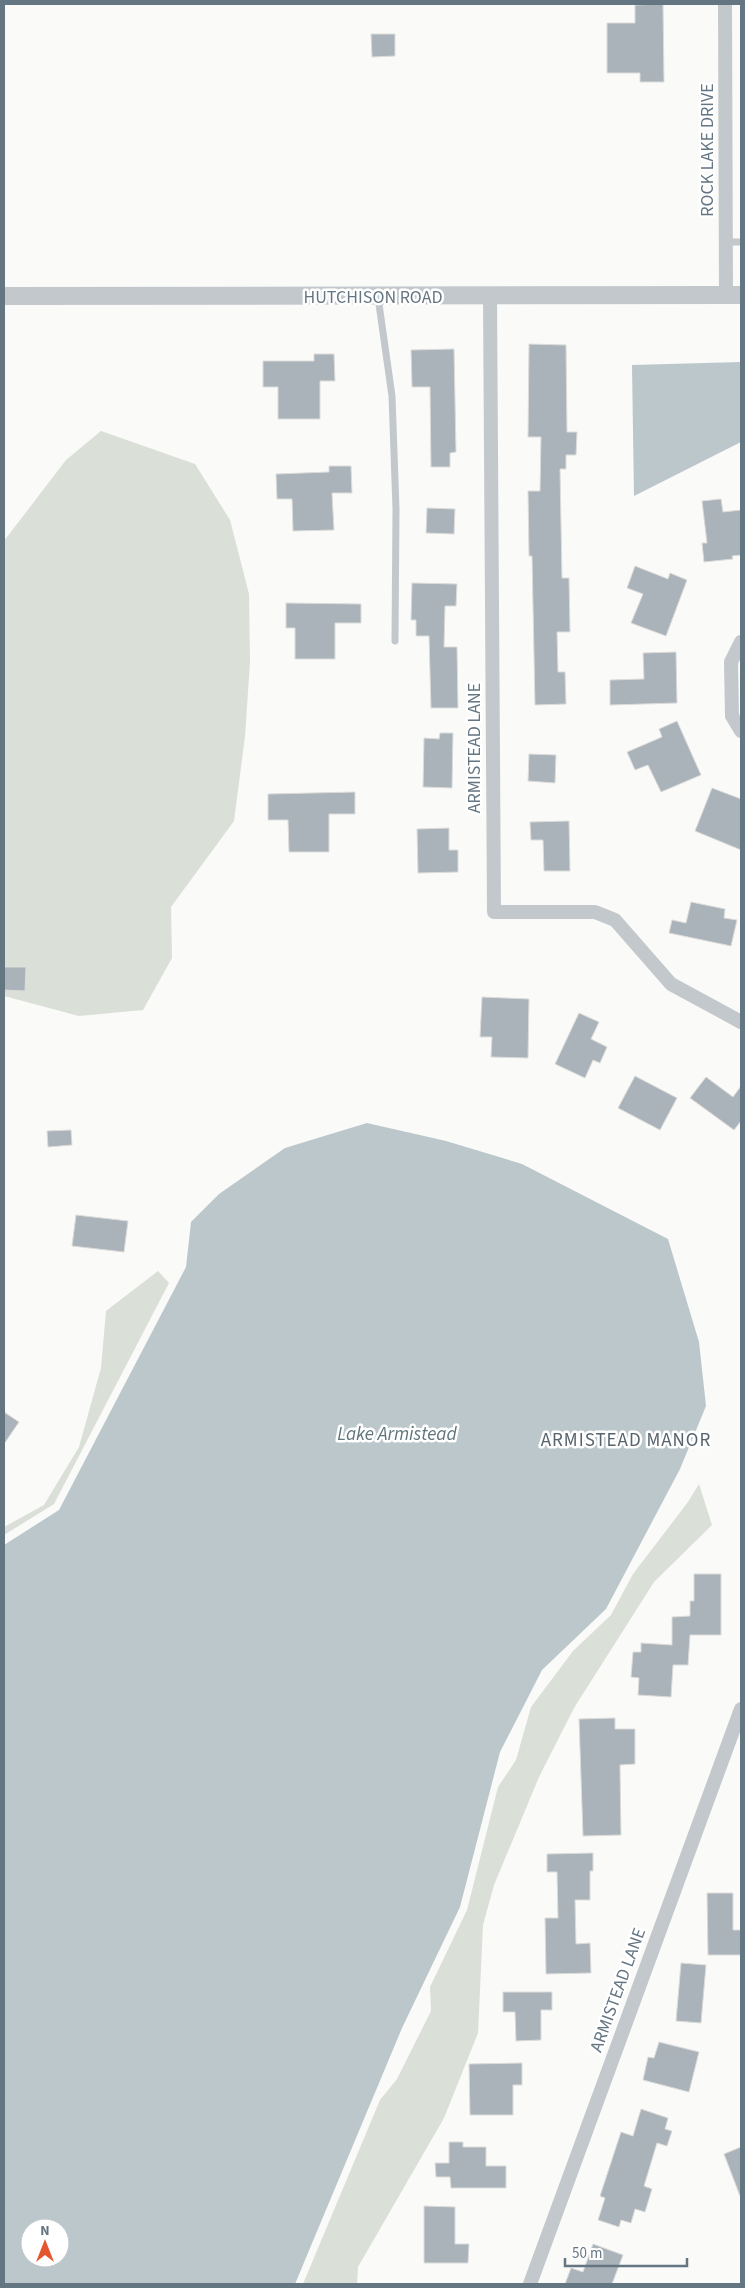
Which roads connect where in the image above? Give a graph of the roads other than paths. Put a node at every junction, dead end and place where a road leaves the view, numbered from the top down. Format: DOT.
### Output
graph roads {
  1 [pos="725,4"];
  2 [pos="726,242"];
  3 [pos="741,242"];
  4 [pos="734,295"];
  5 [pos="4,296"];
  6 [pos="378,297"];
  7 [pos="490,297"];
  8 [pos="395,641"];
  9 [pos="741,642"];
  10 [pos="741,731"];
  11 [pos="741,1022"];
  12 [pos="741,1709"];
  13 [pos="530,2284"];
  1 -- 2 [label="street, ROCK LAKE DRIVE"];
  2 -- 3 [label="lane"];
  2 -- 4 [label="street, ROCK LAKE DRIVE"];
  4 -- 7 [label="street, HUTCHISON ROAD"];
  5 -- 6 [label="street, HUTCHISON ROAD"];
  6 -- 7 [label="street, HUTCHISON ROAD"];
  6 -- 8 [label="lane"];
  7 -- 11 [label="street, ARMISTEAD LANE"];
  9 -- 10 [label="street"];
  12 -- 13 [label="street, ARMISTEAD LANE"];
}
